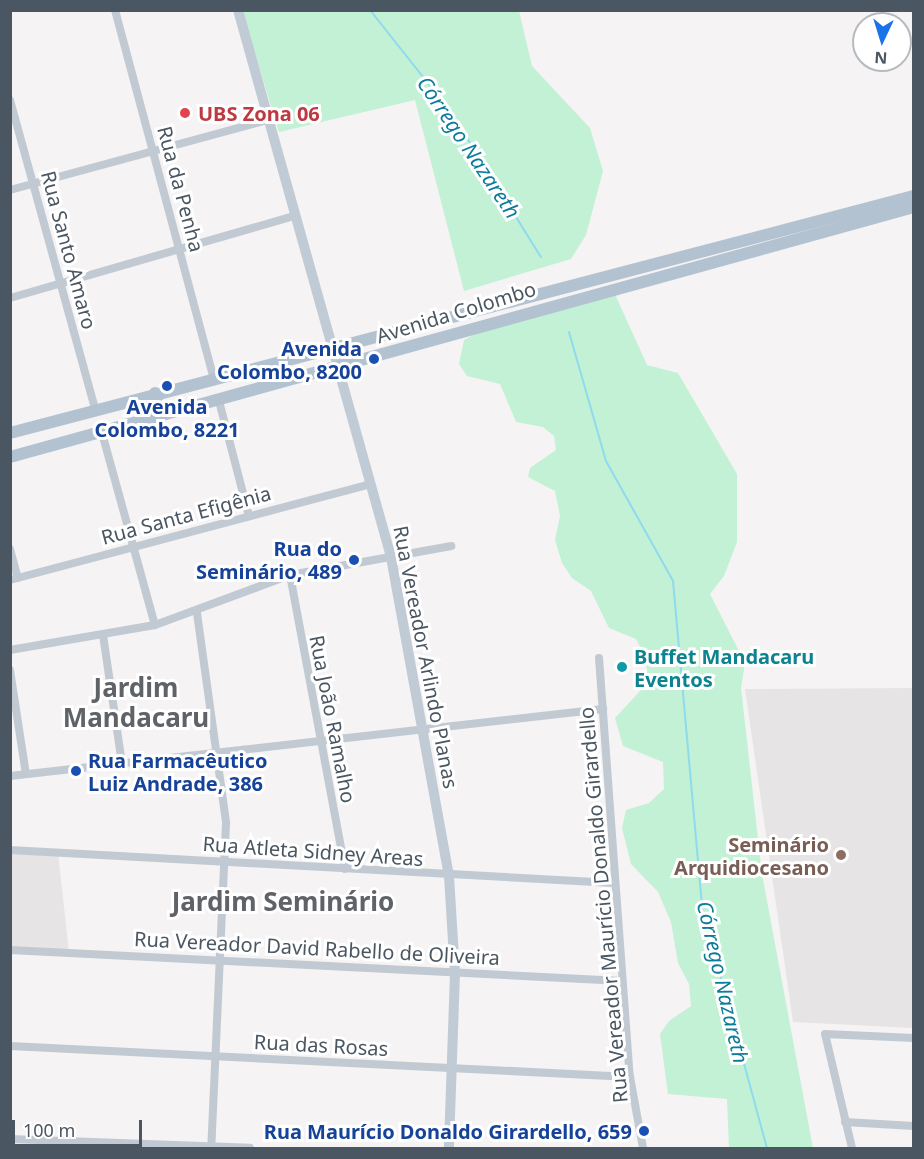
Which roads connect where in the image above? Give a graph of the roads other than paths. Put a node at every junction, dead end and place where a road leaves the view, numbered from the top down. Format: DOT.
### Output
graph roads {
  1 [pos="115,10"];
  2 [pos="238,10"];
  3 [pos="10,100"];
  4 [pos="268,120"];
  5 [pos="154,151"];
  6 [pos="33,184"];
  7 [pos="10,190"];
  8 [pos="914,196"];
  9 [pos="914,207"];
  10 [pos="294,216"];
  11 [pos="180,252"];
  12 [pos="61,285"];
  13 [pos="10,298"];
  14 [pos="329,346"];
  15 [pos="335,369"];
  16 [pos="213,377"];
  17 [pos="155,393"];
  18 [pos="219,401"];
  19 [pos="95,410"];
  20 [pos="161,416"];
  21 [pos="10,433"];
  22 [pos="102,433"];
  23 [pos="10,457"];
  24 [pos="370,484"];
  25 [pos="249,516"];
  26 [pos="134,545"];
  27 [pos="451,546"];
  28 [pos="10,549"];
  29 [pos="391,557"];
  30 [pos="290,575"];
  31 [pos="14,579"];
  32 [pos="196,613"];
  33 [pos="155,625"];
  34 [pos="103,635"];
  35 [pos="10,650"];
  36 [pos="600,658"];
  37 [pos="10,670"];
  38 [pos="603,709"];
  39 [pos="423,732"];
  40 [pos="320,744"];
  41 [pos="218,754"];
  42 [pos="122,763"];
  43 [pos="27,774"];
  44 [pos="10,776"];
  45 [pos="10,850"];
  46 [pos="226,861"];
  47 [pos="345,869"];
  48 [pos="449,876"];
  49 [pos="613,883"];
  50 [pos="10,950"];
  51 [pos="222,958"];
  52 [pos="455,973"];
  53 [pos="622,981"];
  54 [pos="914,1038"];
  55 [pos="10,1046"];
  56 [pos="217,1055"];
  57 [pos="453,1070"];
  58 [pos="630,1077"];
  59 [pos="845,1122"];
  60 [pos="914,1126"];
  61 [pos="10,1139"];
  62 [pos="212,1148"];
  63 [pos="250,1149"];
  64 [pos="449,1149"];
  65 [pos="643,1149"];
  66 [pos="852,1149"];
  1 -- 5 [label="street, Rua da Penha"];
  2 -- 4 [label="street, Rua Vereador Arlindo Planas"];
  3 -- 6 [label="street, Rua Santo Amaro"];
  4 -- 5 [label="street"];
  4 -- 10 [label="street, Rua Vereador Arlindo Planas"];
  5 -- 6 [label="street"];
  5 -- 11 [label="street, Rua da Penha"];
  6 -- 7 [label="street"];
  6 -- 12 [label="street, Rua Santo Amaro"];
  8 -- 14 [label="main road, Avenida Colombo"];
  9 -- 15 [label="main road, Avenida Colombo"];
  10 -- 11 [label="street"];
  10 -- 14 [label="street, Rua Vereador Arlindo Planas"];
  11 -- 12 [label="street"];
  11 -- 16 [label="street, Rua da Penha"];
  12 -- 13 [label="street"];
  12 -- 19 [label="street, Rua Santo Amaro"];
  14 -- 15 [label="street, Rua Vereador Arlindo Planas"];
  14 -- 16 [label="main road, Avenida Colombo"];
  15 -- 18 [label="main road, Avenida Colombo"];
  15 -- 24 [label="street, Rua Vereador Arlindo Planas"];
  16 -- 17 [label="main road, Avenida Colombo"];
  17 -- 19 [label="main road, Avenida Colombo"];
  17 -- 20 [label="main road"];
  18 -- 20 [label="main road, Avenida Colombo"];
  18 -- 25 [label="street"];
  19 -- 21 [label="main road, Avenida Colombo"];
  20 -- 22 [label="main road, Avenida Colombo"];
  22 -- 23 [label="main road, Avenida Colombo"];
  22 -- 26 [label="street"];
  24 -- 25 [label="street, Rua Santa Efigênia"];
  24 -- 29 [label="street, Rua Vereador Arlindo Planas"];
  25 -- 26 [label="street, Rua Santa Efigênia"];
  26 -- 31 [label="street, Rua Santa Efigênia"];
  26 -- 33 [label="street"];
  27 -- 29 [label="street"];
  28 -- 31 [label="street"];
  29 -- 30 [label="street"];
  29 -- 39 [label="street, Rua Vereador Arlindo Planas"];
  30 -- 32 [label="street"];
  30 -- 40 [label="street, Rua João Ramalho"];
  32 -- 33 [label="street"];
  32 -- 41 [label="street"];
  33 -- 34 [label="street"];
  34 -- 35 [label="street"];
  34 -- 42 [label="street"];
  36 -- 38 [label="street, Rua Vereador Maurício Donaldo Girardello"];
  37 -- 43 [label="street"];
  38 -- 39 [label="street"];
  38 -- 49 [label="street, Rua Vereador Maurício Donaldo Girardello"];
  39 -- 40 [label="street"];
  39 -- 48 [label="street, Rua Vereador Arlindo Planas"];
  40 -- 41 [label="street"];
  40 -- 47 [label="street, Rua João Ramalho"];
  41 -- 42 [label="street"];
  41 -- 46 [label="street"];
  42 -- 43 [label="street"];
  43 -- 44 [label="street"];
  45 -- 46 [label="street, Rua Atleta Sidney Areas"];
  46 -- 47 [label="street, Rua Atleta Sidney Areas"];
  46 -- 51 [label="street"];
  47 -- 48 [label="street, Rua Atleta Sidney Areas"];
  48 -- 49 [label="street, Rua Atleta Sidney Areas"];
  48 -- 52 [label="street, Rua Vereador Arlindo Planas"];
  49 -- 53 [label="street, Rua Vereador Maurício Donaldo Girardello"];
  50 -- 51 [label="street, Rua Vereador David Rabello de Oliveira"];
  51 -- 52 [label="street, Rua Vereador David Rabello de Oliveira"];
  51 -- 56 [label="street"];
  52 -- 53 [label="street, Rua Vereador David Rabello de Oliveira"];
  52 -- 57 [label="street, Rua Vereador Arlindo Planas"];
  53 -- 58 [label="street, Rua Vereador Maurício Donaldo Girardello"];
  54 -- 59 [label="street"];
  55 -- 56 [label="street, Rua das Rosas"];
  56 -- 57 [label="street, Rua das Rosas"];
  56 -- 62 [label="street"];
  57 -- 58 [label="street, Rua das Rosas"];
  57 -- 64 [label="street, Rua Vereador Arlindo Planas"];
  58 -- 65 [label="street, Rua Vereador Maurício Donaldo Girardello"];
  59 -- 60 [label="street"];
  59 -- 66 [label="street"];
  61 -- 62 [label="street"];
  62 -- 63 [label="street"];
}
